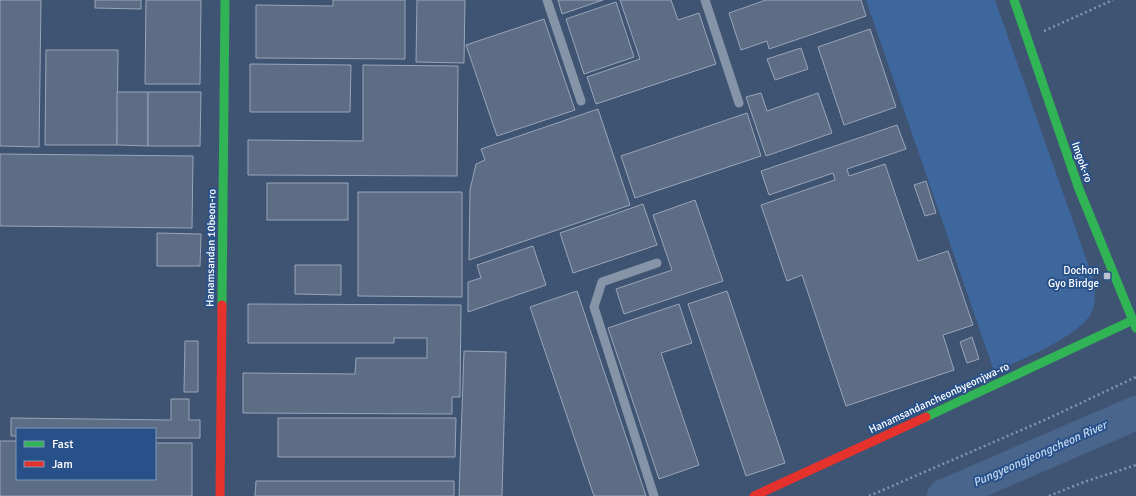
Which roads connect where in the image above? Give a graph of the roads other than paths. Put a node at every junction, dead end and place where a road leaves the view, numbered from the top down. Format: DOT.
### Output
graph roads {
  1 [pos="225,0"];
  2 [pos="546,0"];
  3 [pos="705,0"];
  4 [pos="1014,0"];
  5 [pos="581,101"];
  6 [pos="739,103"];
  7 [pos="657,263"];
  8 [pos="1135,324"];
  9 [pos="220,496"];
  10 [pos="654,496"];
  11 [pos="754,496"];
  1 -- 9 [label="street, Hanamsandan 10beon-ro"];
  2 -- 5 [label="lane"];
  3 -- 6 [label="lane"];
  4 -- 8 [label="street, Imgok-ro"];
  7 -- 10 [label="lane"];
  8 -- 11 [label="street, Hanamsandancheonbyeonjwa-ro"];
}
